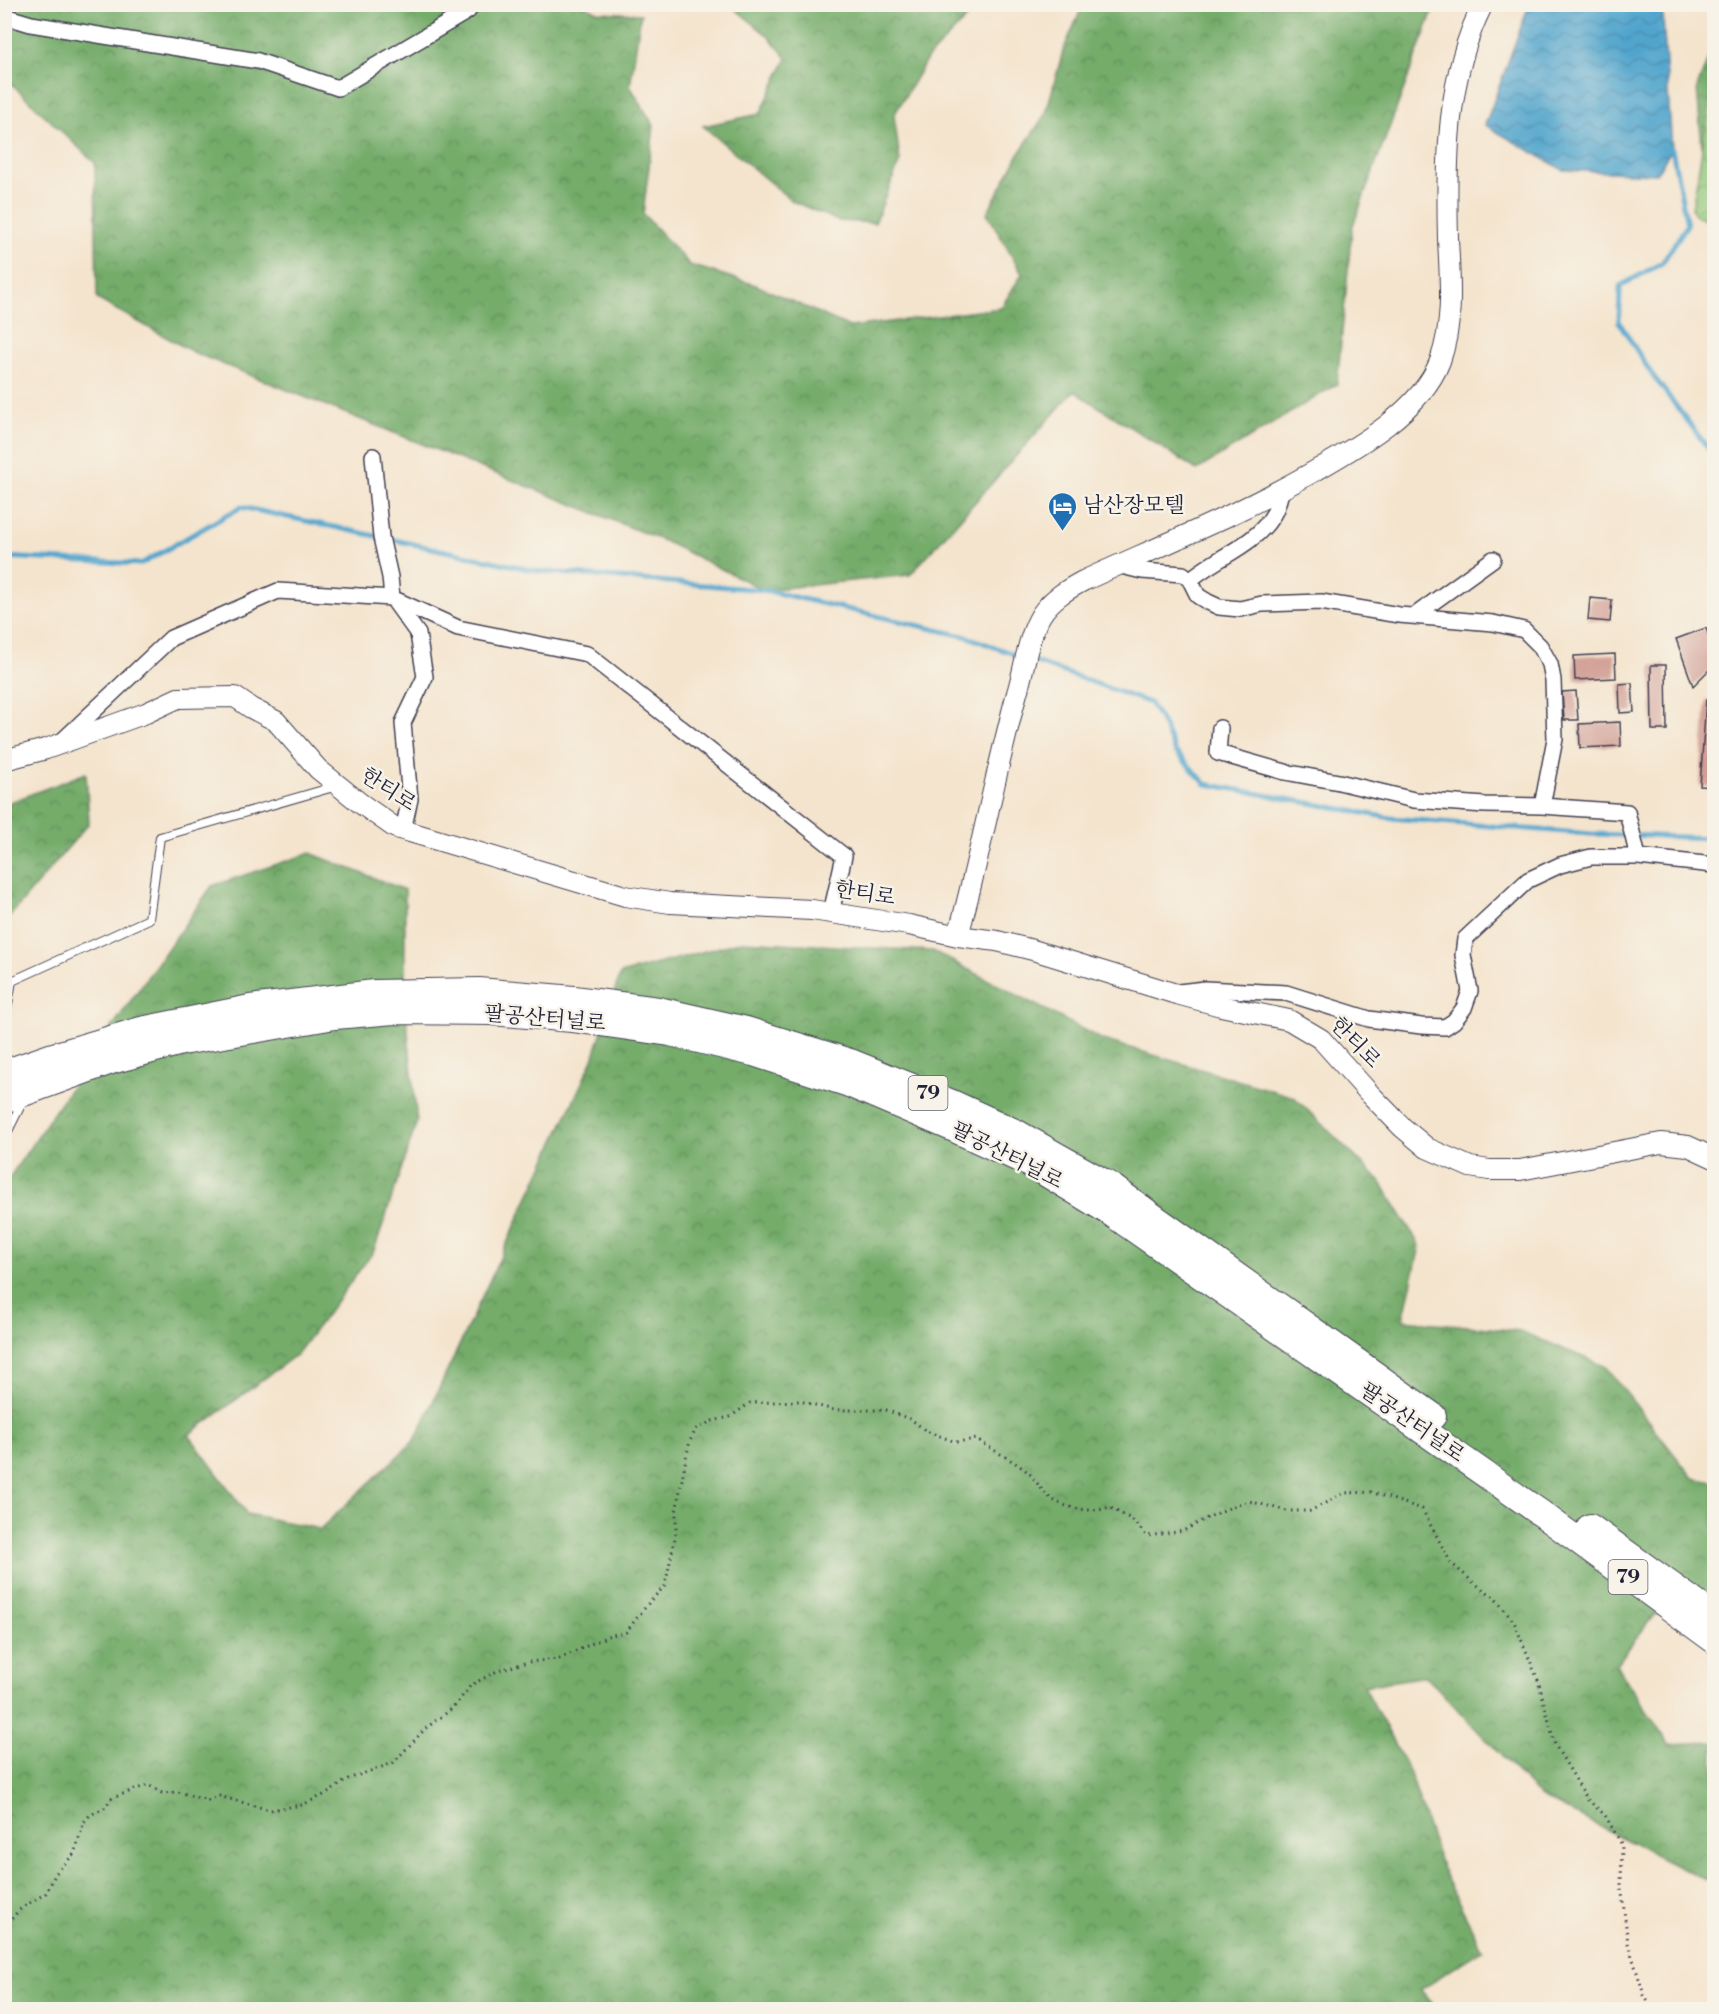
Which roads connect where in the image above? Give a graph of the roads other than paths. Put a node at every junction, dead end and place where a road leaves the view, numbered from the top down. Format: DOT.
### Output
graph roads {
  1 [pos="472,4"];
  2 [pos="1483,4"];
  3 [pos="4,16"];
  4 [pos="373,456"];
  5 [pos="1282,490"];
  6 [pos="1493,559"];
  7 [pos="1118,565"];
  8 [pos="1190,580"];
  9 [pos="392,598"];
  10 [pos="1414,616"];
  11 [pos="1220,728"];
  12 [pos="58,745"];
  13 [pos="4,760"];
  14 [pos="339,786"];
  15 [pos="1542,806"];
  16 [pos="403,830"];
  17 [pos="1638,857"];
  18 [pos="1714,865"];
  19 [pos="831,913"];
  20 [pos="958,936"];
  21 [pos="1173,993"];
  22 [pos="7,1010"];
  23 [pos="4,1073"];
  24 [pos="16,1096"];
  25 [pos="4,1139"];
  26 [pos="1714,1158"];
  27 [pos="1714,1616"];
  28 [pos="1714,1640"];
  1 -- 3 [label="street"];
  2 -- 5 [label="street"];
  4 -- 9 [label="street"];
  5 -- 7 [label="street"];
  5 -- 8 [label="street"];
  6 -- 10 [label="street"];
  7 -- 8 [label="street"];
  7 -- 20 [label="street"];
  8 -- 10 [label="street"];
  9 -- 12 [label="street"];
  9 -- 16 [label="street"];
  9 -- 19 [label="street"];
  10 -- 15 [label="street"];
  11 -- 15 [label="street"];
  12 -- 13 [label="street, 한티로"];
  12 -- 14 [label="street, 한티로"];
  14 -- 16 [label="street, 한티로"];
  14 -- 22 [label="lane"];
  15 -- 17 [label="street"];
  16 -- 19 [label="street, 한티로"];
  17 -- 18 [label="street"];
  17 -- 21 [label="street"];
  19 -- 20 [label="street, 한티로"];
  20 -- 21 [label="street, 한티로"];
  21 -- 26 [label="street, 한티로"];
  23 -- 27 [label="highway, 팔공산터널로 / 79"];
  24 -- 25 [label="lane"];
  24 -- 28 [label="highway, 팔공산터널로 / 79"];
}
